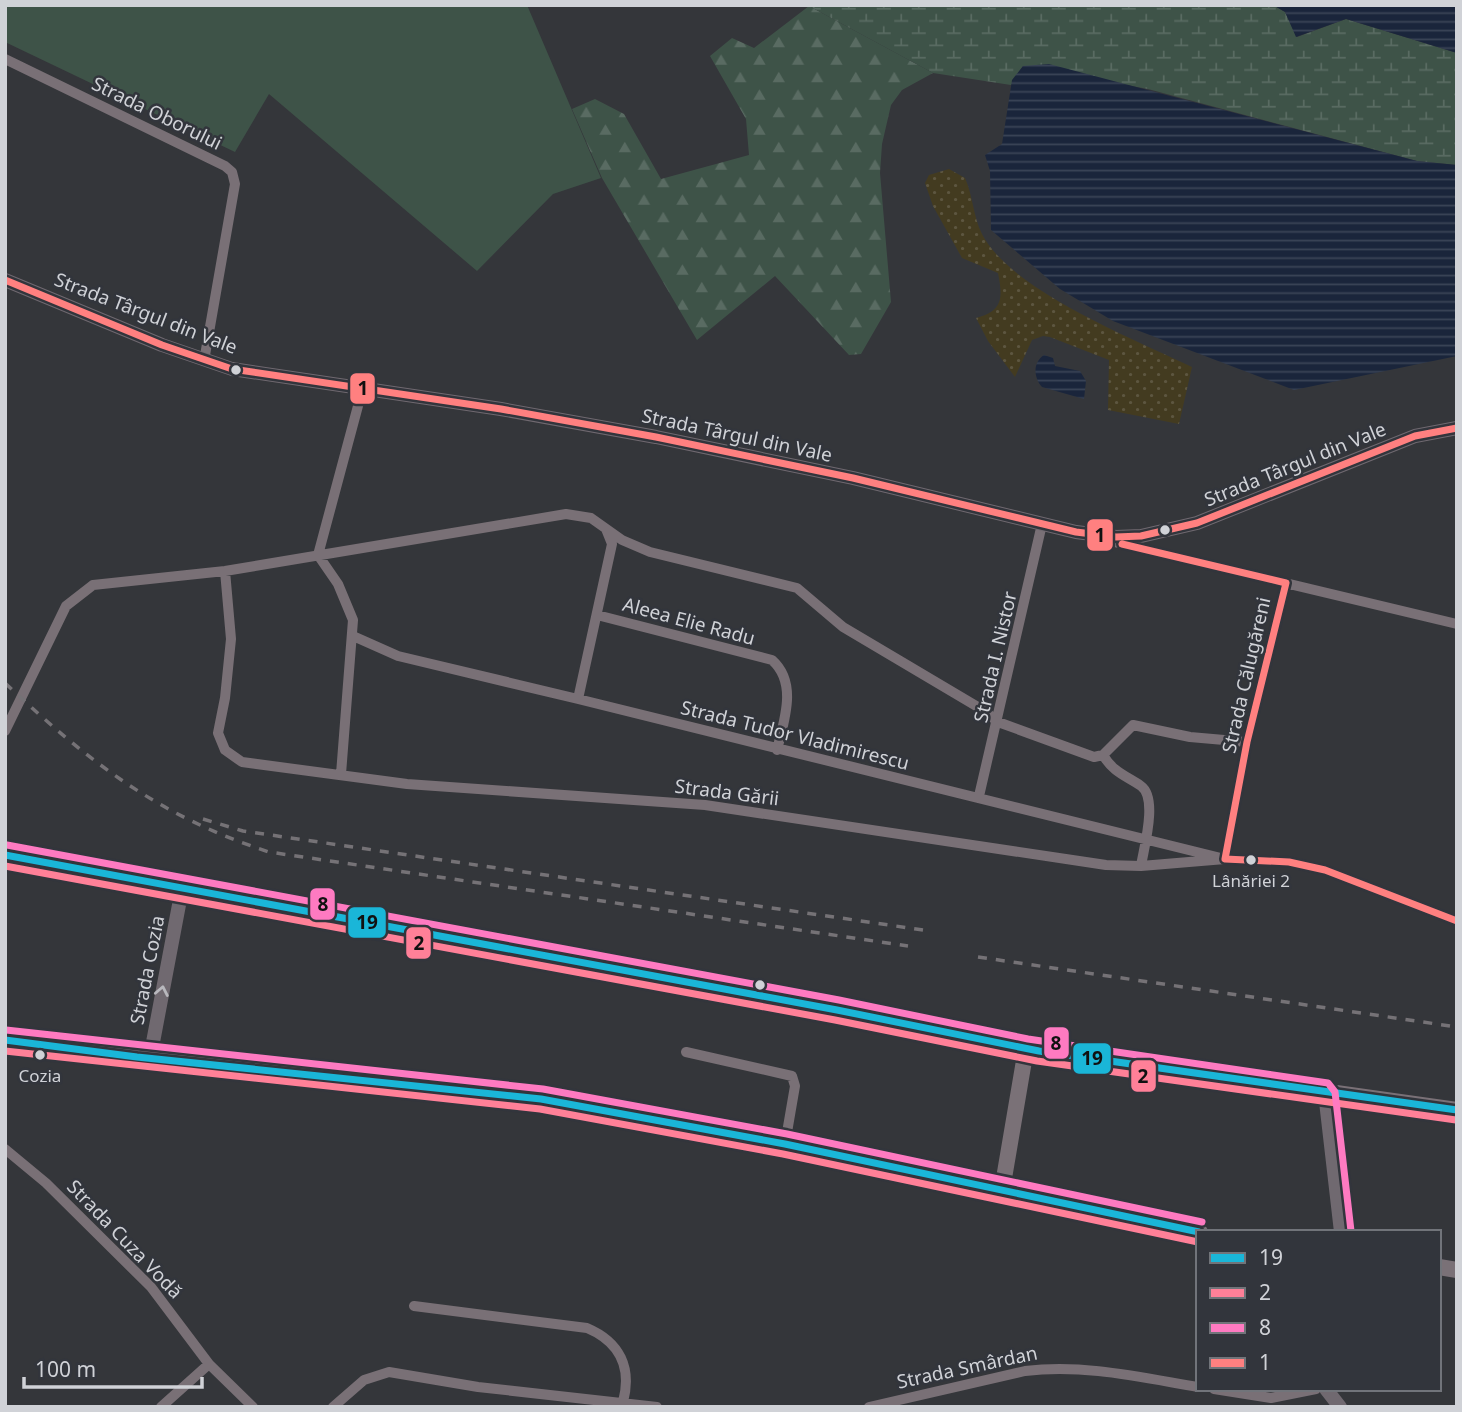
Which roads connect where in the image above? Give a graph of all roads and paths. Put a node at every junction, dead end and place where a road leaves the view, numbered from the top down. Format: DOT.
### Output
graph roads {
  1 [pos="5,60"];
  2 [pos="5,280"];
  3 [pos="204,361"];
  4 [pos="362,391"];
  5 [pos="1457,428"];
  6 [pos="1042,524"];
  7 [pos="606,529"];
  8 [pos="1076,532"];
  9 [pos="318,555"];
  10 [pos="225,571"];
  11 [pos="1286,583"];
  12 [pos="597,615"];
  13 [pos="1457,624"];
  14 [pos="353,636"];
  15 [pos="578,699"];
  16 [pos="998,722"];
  17 [pos="5,730"];
  18 [pos="1247,742"];
  19 [pos="777,750"];
  20 [pos="1103,755"];
  21 [pos="341,774"];
  22 [pos="979,796"];
  23 [pos="1145,838"];
  24 [pos="5,855"];
  25 [pos="1225,859"];
  26 [pos="1141,866"];
  27 [pos="182,889"];
  28 [pos="1457,921"];
  29 [pos="5,1040"];
  30 [pos="1026,1049"];
  31 [pos="685,1052"];
  32 [pos="150,1058"];
  33 [pos="1325,1093"];
  34 [pos="1457,1111"];
  35 [pos="785,1144"];
  36 [pos="5,1149"];
  37 [pos="1002,1190"];
  38 [pos="1341,1230"];
  39 [pos="1196,1231"];
  40 [pos="414,1306"];
  41 [pos="209,1364"];
  42 [pos="1196,1387"];
  43 [pos="1227,1391"];
  44 [pos="1305,1391"];
  45 [pos="1328,1391"];
  46 [pos="623,1402"];
  47 [pos="161,1407"];
  48 [pos="253,1407"];
  49 [pos="333,1407"];
  50 [pos="657,1407"];
  51 [pos="869,1407"];
  52 [pos="1340,1407"];
  1 -- 3 [label="street, Strada Oborului"];
  2 -- 3 [label="street, Strada Târgul din Vale"];
  3 -- 4 [label="street, Strada Târgul din Vale"];
  4 -- 6 [label="street, Strada Târgul din Vale"];
  4 -- 9 [label="street"];
  5 -- 8 [label="street, Strada Târgul din Vale"];
  6 -- 8 [label="street, Strada Târgul din Vale"];
  6 -- 16 [label="street, Strada I. Nistor"];
  7 -- 9 [label="street"];
  7 -- 12 [label="street"];
  7 -- 16 [label="street"];
  8 -- 11 [label="street"];
  9 -- 10 [label="street"];
  9 -- 14 [label="street"];
  10 -- 17 [label="street"];
  10 -- 21 [label="street, Strada Gării"];
  11 -- 13 [label="street"];
  11 -- 18 [label="street, Strada Călugăreni"];
  12 -- 15 [label="street"];
  12 -- 19 [label="street, Aleea Elie Radu"];
  14 -- 15 [label="street, Strada Tudor Vladimirescu"];
  14 -- 21 [label="street"];
  15 -- 19 [label="street, Strada Tudor Vladimirescu"];
  16 -- 20 [label="street"];
  16 -- 22 [label="street, Strada I. Nistor"];
  18 -- 20 [label="street"];
  18 -- 25 [label="street, Strada Călugăreni"];
  19 -- 22 [label="street, Strada Tudor Vladimirescu"];
  20 -- 23 [label="street"];
  21 -- 26 [label="street, Strada Gării"];
  22 -- 23 [label="street, Strada Tudor Vladimirescu"];
  23 -- 25 [label="street, Strada Tudor Vladimirescu"];
  23 -- 26 [label="street"];
  24 -- 27 [label="main road"];
  25 -- 26 [label="street, Strada Gării"];
  25 -- 28 [label="street, Strada Tudor Vladimirescu"];
  27 -- 30 [label="main road"];
  32 -- 27 [label="street, Strada Cozia, one-way"];
  29 -- 32 [label="main road"];
  30 -- 33 [label="main road"];
  30 -- 37 [label="main road"];
  31 -- 35 [label="street"];
  32 -- 35 [label="main road"];
  33 -- 34 [label="main road"];
  33 -- 38 [label="street"];
  35 -- 37 [label="main road"];
  36 -- 41 [label="street, Strada Cuza Vodă"];
  37 -- 39 [label="main road"];
  40 -- 46 [label="street"];
  41 -- 47 [label="street"];
  41 -- 48 [label="street, Strada Cuza Vodă"];
  42 -- 51 [label="street, Strada Smârdan"];
  43 -- 44 [label="street"];
  45 -- 52 [label="street"];
  46 -- 49 [label="street"];
  46 -- 50 [label="street"];
}
